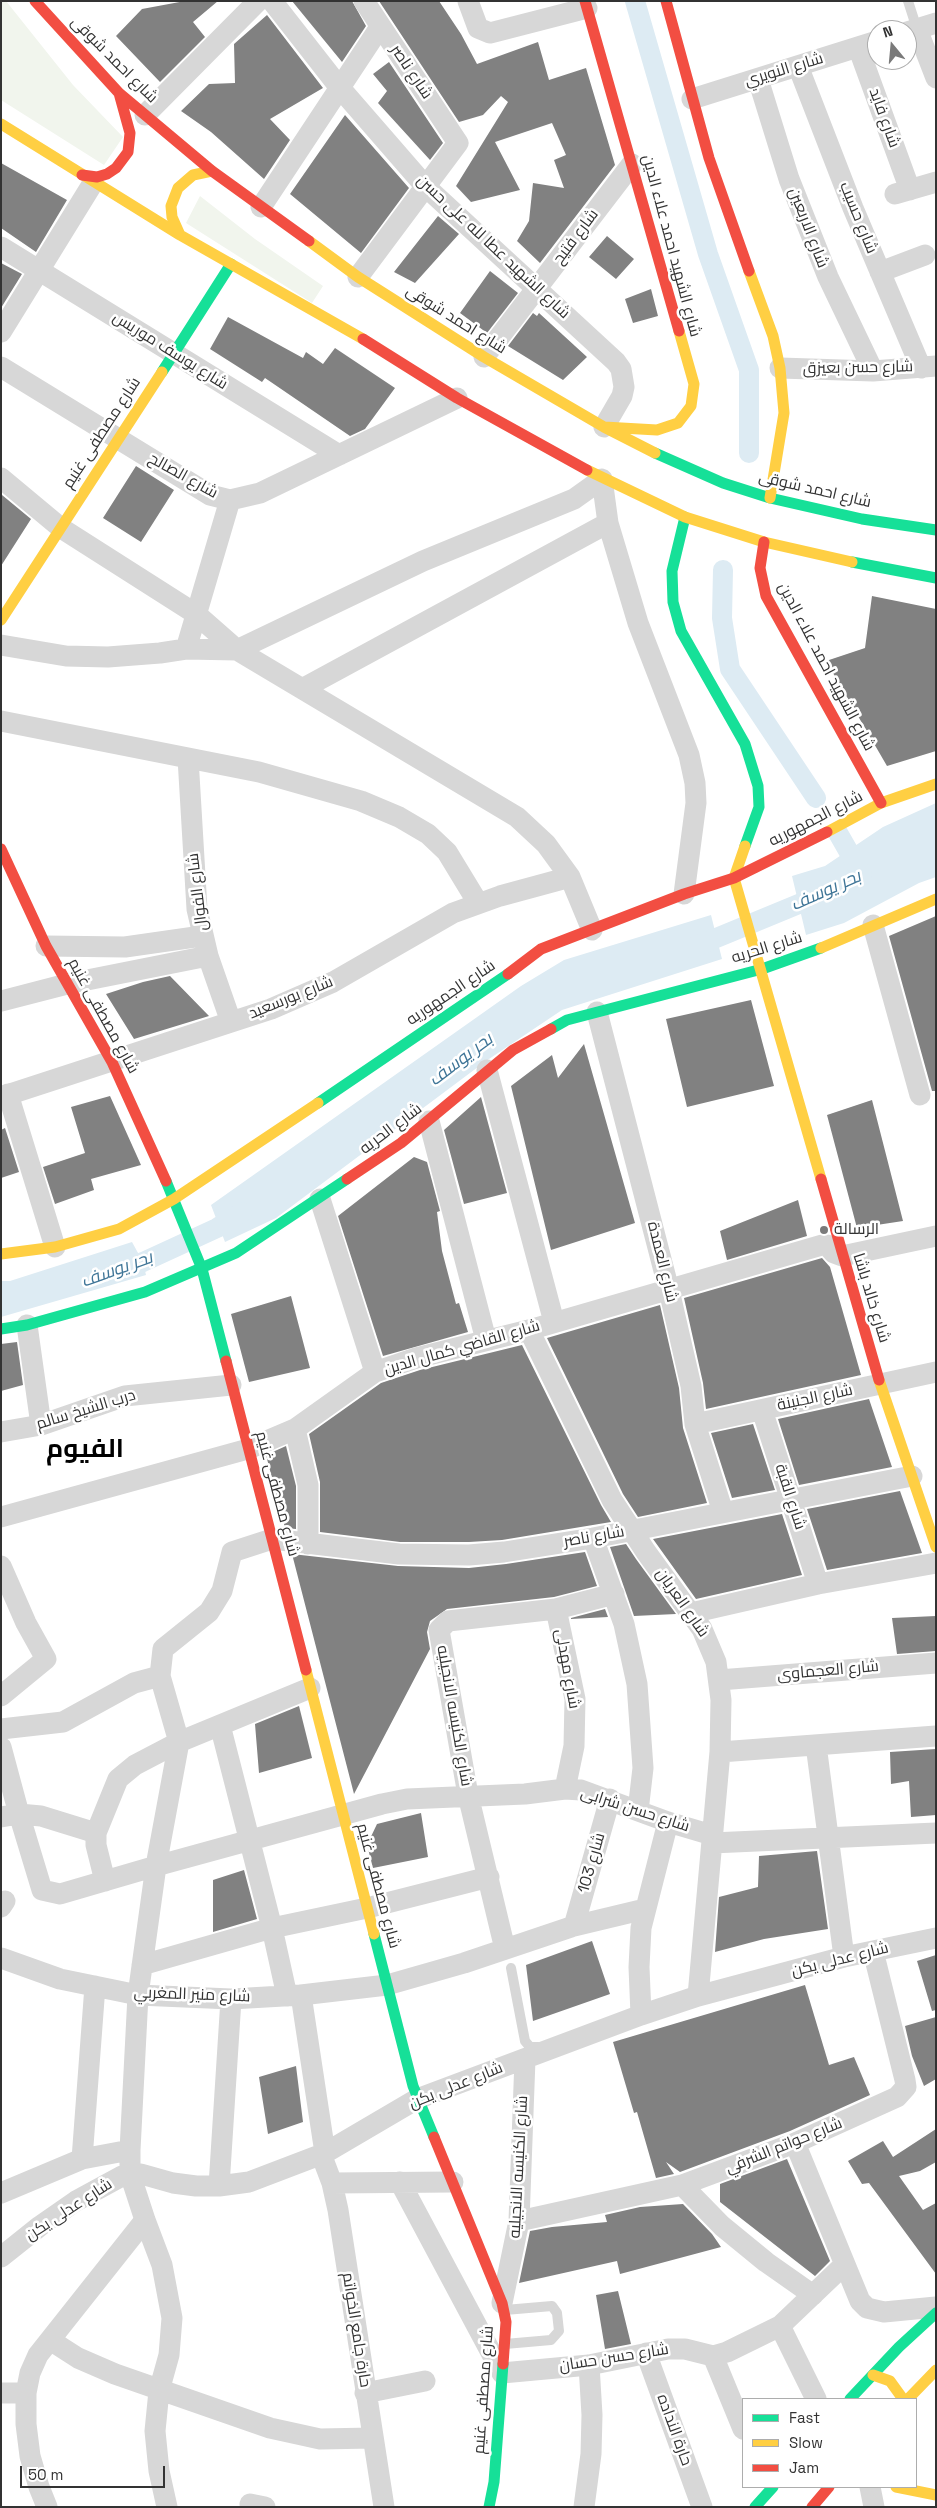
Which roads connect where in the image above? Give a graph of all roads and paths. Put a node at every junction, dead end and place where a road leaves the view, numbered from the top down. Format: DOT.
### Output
graph roads {
  1 [pos="35,1"];
  2 [pos="258,1"];
  3 [pos="272,1"];
  4 [pos="364,1"];
  5 [pos="468,1"];
  6 [pos="666,1"];
  7 [pos="908,1"];
  8 [pos="586,4"];
  9 [pos="380,27"];
  10 [pos="920,28"];
  11 [pos="867,44"];
  12 [pos="798,66"];
  13 [pos="873,70"];
  14 [pos="936,78"];
  15 [pos="758,79"];
  16 [pos="340,88"];
  17 [pos="120,93"];
  18 [pos="692,99"];
  19 [pos="145,115"];
  20 [pos="1,124"];
  21 [pos="632,164"];
  22 [pos="212,171"];
  23 [pos="88,179"];
  24 [pos="936,182"];
  25 [pos="426,187"];
  26 [pos="261,206"];
  27 [pos="180,235"];
  28 [pos="1,247"];
  29 [pos="926,255"];
  30 [pos="231,264"];
  31 [pos="38,269"];
  32 [pos="880,272"];
  33 [pos="358,277"];
  34 [pos="536,289"];
  35 [pos="1,332"];
  36 [pos="174,353"];
  37 [pos="484,358"];
  38 [pos="1,367"];
  39 [pos="928,367"];
  40 [pos="780,368"];
  41 [pos="873,371"];
  42 [pos="457,398"];
  43 [pos="604,427"];
  44 [pos="118,439"];
  45 [pos="340,455"];
  46 [pos="1,478"];
  47 [pos="602,479"];
  48 [pos="770,498"];
  49 [pos="230,500"];
  50 [pos="685,517"];
  51 [pos="608,523"];
  52 [pos="61,528"];
  53 [pos="936,530"];
  54 [pos="764,542"];
  55 [pos="936,578"];
  56 [pos="196,614"];
  57 [pos="1,620"];
  58 [pos="1,645"];
  59 [pos="186,649"];
  60 [pos="237,650"];
  61 [pos="302,689"];
  62 [pos="1,721"];
  63 [pos="188,758"];
  64 [pos="936,784"];
  65 [pos="881,803"];
  66 [pos="1,849"];
  67 [pos="570,877"];
  68 [pos="734,878"];
  69 [pos="684,894"];
  70 [pos="935,902"];
  71 [pos="478,903"];
  72 [pos="873,925"];
  73 [pos="592,930"];
  74 [pos="46,946"];
  75 [pos="205,946"];
  76 [pos="762,968"];
  77 [pos="67,984"];
  78 [pos="1,1001"];
  79 [pos="597,1012"];
  80 [pos="232,1022"];
  81 [pos="112,1062"];
  82 [pos="487,1070"];
  83 [pos="5,1095"];
  84 [pos="920,1095"];
  85 [pos="428,1121"];
  86 [pos="174,1199"];
  87 [pos="320,1199"];
  88 [pos="936,1236"];
  89 [pos="55,1248"];
  90 [pos="1,1254"];
  91 [pos="842,1256"];
  92 [pos="202,1269"];
  93 [pos="669,1290"];
  94 [pos="554,1322"];
  95 [pos="27,1325"];
  96 [pos="1,1329"];
  97 [pos="529,1330"];
  98 [pos="486,1340"];
  99 [pos="375,1372"];
  100 [pos="936,1372"];
  101 [pos="880,1384"];
  102 [pos="231,1385"];
  103 [pos="762,1410"];
  104 [pos="695,1424"];
  105 [pos="41,1425"];
  106 [pos="295,1428"];
  107 [pos="1,1432"];
  108 [pos="248,1450"];
  109 [pos="912,1476"];
  110 [pos="791,1499"];
  111 [pos="723,1512"];
  112 [pos="1,1517"];
  113 [pos="631,1530"];
  114 [pos="594,1538"];
  115 [pos="272,1540"];
  116 [pos="308,1544"];
  117 [pos="936,1547"];
  118 [pos="936,1563"];
  119 [pos="1,1566"];
  120 [pos="818,1584"];
  121 [pos="614,1594"];
  122 [pos="556,1608"];
  123 [pos="691,1613"];
  124 [pos="936,1663"];
  125 [pos="160,1676"];
  126 [pos="720,1680"];
  127 [pos="310,1688"];
  128 [pos="1,1696"];
  129 [pos="220,1725"];
  130 [pos="1,1729"];
  131 [pos="936,1736"];
  132 [pos="179,1742"];
  133 [pos="816,1745"];
  134 [pos="1,1747"];
  135 [pos="720,1752"];
  136 [pos="565,1788"];
  137 [pos="468,1795"];
  138 [pos="610,1800"];
  139 [pos="638,1811"];
  140 [pos="342,1815"];
  141 [pos="10,1816"];
  142 [pos="668,1822"];
  143 [pos="96,1832"];
  144 [pos="936,1833"];
  145 [pos="828,1837"];
  146 [pos="712,1839"];
  147 [pos="250,1840"];
  148 [pos="156,1866"];
  149 [pos="490,1877"];
  150 [pos="105,1881"];
  151 [pos="366,1908"];
  152 [pos="645,1909"];
  153 [pos="574,1926"];
  154 [pos="272,1928"];
  155 [pos="936,1938"];
  156 [pos="873,1951"];
  157 [pos="844,1957"];
  158 [pos="1,1958"];
  159 [pos="508,1959"];
  160 [pos="142,1965"];
  161 [pos="386,1985"];
  162 [pos="94,1986"];
  163 [pos="138,1995"];
  164 [pos="294,1996"];
  165 [pos="698,1996"];
  166 [pos="230,1999"];
  167 [pos="636,2017"];
  168 [pos="524,2059"];
  169 [pos="417,2099"];
  170 [pos="795,2143"];
  171 [pos="130,2150"];
  172 [pos="323,2153"];
  173 [pos="82,2159"];
  174 [pos="130,2174"];
  175 [pos="400,2182"];
  176 [pos="453,2182"];
  177 [pos="332,2183"];
  178 [pos="682,2185"];
  179 [pos="218,2186"];
  180 [pos="1,2193"];
  181 [pos="145,2220"];
  182 [pos="519,2221"];
  183 [pos="1,2257"];
  184 [pos="844,2265"];
  185 [pos="813,2295"];
  186 [pos="503,2307"];
  187 [pos="936,2307"];
  188 [pos="936,2313"];
  189 [pos="780,2326"];
  190 [pos="50,2340"];
  191 [pos="504,2344"];
  192 [pos="646,2353"];
  193 [pos="714,2356"];
  194 [pos="589,2365"];
  195 [pos="936,2370"];
  196 [pos="502,2373"];
  197 [pos="873,2375"];
  198 [pos="425,2381"];
  199 [pos="159,2391"];
  200 [pos="1,2393"];
  201 [pos="26,2393"];
  202 [pos="366,2393"];
  203 [pos="816,2398"];
  204 [pos="851,2398"];
  205 [pos="902,2398"];
  206 [pos="909,2398"];
  207 [pos="742,2426"];
  208 [pos="372,2438"];
  209 [pos="828,2488"];
  210 [pos="870,2488"];
  211 [pos="901,2488"];
  212 [pos="936,2495"];
  213 [pos="47,2507"];
  214 [pos="167,2507"];
  215 [pos="384,2507"];
  216 [pos="489,2507"];
  217 [pos="584,2507"];
  218 [pos="702,2507"];
  219 [pos="812,2507"];
  220 [pos="874,2507"];
  1 -- 17 [label="street, شارع احمد شوقى"];
  2 -- 19 [label="street"];
  3 -- 16 [label="street, شارع الشهيد عطا لله على حسن"];
  4 -- 9 [label="street, شارع ناصر"];
  5 -- 8 [label="street"];
  6 -- 18 [label="street"];
  7 -- 10 [label="lane"];
  8 -- 21 [label="street, شارع الشهيد احمد علاء الدين"];
  9 -- 16 [label="street"];
  9 -- 25 [label="street, شارع ناصر"];
  10 -- 14 [label="street"];
  11 -- 12 [label="street, شارع النويري"];
  12 -- 15 [label="street, شارع النويري"];
  12 -- 32 [label="street, شارع حسيب"];
  13 -- 24 [label="street, شارع فايد"];
  15 -- 18 [label="street, شارع النويري"];
  15 -- 41 [label="street, شارع الاربعين"];
  16 -- 25 [label="street, شارع الشهيد عطا لله على حسن"];
  16 -- 26 [label="street"];
  17 -- 19 [label="street, شارع احمد شوقى"];
  17 -- 23 [label="street"];
  18 -- 40 [label="street"];
  19 -- 22 [label="street, شارع احمد شوقى"];
  20 -- 23 [label="street"];
  21 -- 34 [label="street, شارع فتيح"];
  21 -- 43 [label="street, شارع الشهيد احمد علاء الدين"];
  22 -- 26 [label="street, شارع احمد شوقى"];
  22 -- 27 [label="street"];
  23 -- 27 [label="street"];
  23 -- 31 [label="street"];
  25 -- 33 [label="street"];
  25 -- 34 [label="street, شارع الشهيد عطا لله على حسن"];
  26 -- 33 [label="street, شارع احمد شوقى"];
  27 -- 30 [label="street"];
  28 -- 31 [label="street, شارع يوسف موريس"];
  29 -- 32 [label="street"];
  30 -- 36 [label="street, شارع مصطفى غنيم"];
  30 -- 42 [label="street"];
  31 -- 35 [label="street"];
  31 -- 36 [label="street, شارع يوسف موريس"];
  32 -- 39 [label="street, شارع حسيب"];
  33 -- 37 [label="street, شارع احمد شوقى"];
  34 -- 37 [label="street, شارع فتيح"];
  34 -- 43 [label="street, شارع الشهيد عطا لله على حسن"];
  36 -- 44 [label="street, شارع مصطفى غنيم"];
  36 -- 45 [label="street, شارع يوسف موريس"];
  37 -- 43 [label="street, شارع احمد شوقى"];
  38 -- 44 [label="street, شارع الصالح"];
  39 -- 41 [label="street, شارع حسن بعيزق"];
  40 -- 41 [label="street, شارع حسن بعيزق"];
  40 -- 48 [label="street"];
  42 -- 45 [label="street, شارع الصالح"];
  42 -- 47 [label="street"];
  43 -- 48 [label="street, شارع احمد شوقى"];
  44 -- 49 [label="street, شارع الصالح"];
  44 -- 52 [label="street, شارع مصطفى غنيم"];
  45 -- 49 [label="street, شارع الصالح"];
  46 -- 52 [label="street"];
  47 -- 50 [label="street"];
  47 -- 51 [label="street"];
  47 -- 60 [label="street"];
  48 -- 53 [label="street, شارع احمد شوقى"];
  49 -- 56 [label="street"];
  50 -- 54 [label="street"];
  50 -- 68 [label="street"];
  51 -- 61 [label="street"];
  51 -- 69 [label="street"];
  52 -- 56 [label="street"];
  52 -- 57 [label="street, شارع مصطفى غنيم"];
  54 -- 55 [label="street"];
  54 -- 65 [label="street, شارع الشهيد احمد علاء الدين"];
  56 -- 59 [label="street"];
  56 -- 60 [label="street"];
  58 -- 59 [label="street"];
  59 -- 60 [label="street"];
  60 -- 61 [label="street"];
  61 -- 67 [label="street"];
  62 -- 63 [label="street"];
  63 -- 71 [label="street"];
  63 -- 75 [label="street, شارع الفوال"];
  64 -- 65 [label="street, شارع الجمهوريه"];
  65 -- 68 [label="street, شارع الجمهوريه"];
  66 -- 74 [label="street, شارع مصطفى غنيم"];
  67 -- 71 [label="street, شارع بورسعيد"];
  67 -- 73 [label="street"];
  68 -- 69 [label="street, شارع الجمهوريه"];
  68 -- 76 [label="street, شارع خالد باشا"];
  69 -- 73 [label="street, شارع الجمهوريه"];
  70 -- 72 [label="street, شارع الحريه"];
  71 -- 80 [label="street, شارع بورسعيد"];
  72 -- 76 [label="street, شارع الحريه"];
  72 -- 84 [label="street"];
  73 -- 86 [label="street, شارع الجمهوريه"];
  74 -- 75 [label="street"];
  74 -- 77 [label="street, شارع مصطفى غنيم"];
  75 -- 77 [label="street"];
  75 -- 80 [label="street, شارع الفوال"];
  76 -- 79 [label="street, شارع الحريه"];
  76 -- 91 [label="street, شارع خالد باشا"];
  77 -- 78 [label="street"];
  77 -- 81 [label="street, شارع مصطفى غنيم"];
  79 -- 82 [label="street, شارع الحريه"];
  79 -- 93 [label="street, شارع العمدة"];
  80 -- 81 [label="street, شارع بورسعيد"];
  81 -- 83 [label="street, شارع بورسعيد"];
  81 -- 86 [label="street, شارع مصطفى غنيم"];
  82 -- 85 [label="street, شارع الحريه"];
  82 -- 94 [label="street"];
  83 -- 89 [label="street"];
  85 -- 87 [label="street, شارع الحريه"];
  85 -- 98 [label="street"];
  86 -- 89 [label="street, شارع الجمهوريه"];
  86 -- 92 [label="street, شارع مصطفى غنيم"];
  87 -- 92 [label="street, شارع الحريه"];
  87 -- 99 [label="street"];
  88 -- 91 [label="street"];
  89 -- 90 [label="street, شارع الجمهوريه"];
  91 -- 93 [label="street, شارع القاضي كمال الدين"];
  91 -- 101 [label="street, شارع خالد باشا"];
  92 -- 95 [label="street, شارع الحريه"];
  92 -- 102 [label="street, شارع مصطفى غنيم"];
  93 -- 94 [label="street, شارع القاضي كمال الدين"];
  93 -- 104 [label="street, شارع العمدة"];
  94 -- 97 [label="street, شارع القاضي كمال الدين"];
  95 -- 96 [label="street, شارع الحريه"];
  95 -- 105 [label="street"];
  97 -- 98 [label="street, شارع القاضي كمال الدين"];
  97 -- 113 [label="street, شارع العريان"];
  98 -- 99 [label="street, شارع القاضي كمال الدين"];
  99 -- 106 [label="street, شارع القاضي كمال الدين"];
  100 -- 101 [label="street, شارع الجنينة"];
  101 -- 103 [label="street, شارع الجنينة"];
  101 -- 109 [label="street, شارع خالد باشا"];
  102 -- 105 [label="street, درب الشيخ سالم"];
  102 -- 108 [label="street, شارع مصطفى غنيم"];
  103 -- 104 [label="street, شارع الجنينة"];
  103 -- 110 [label="street, شارع القبة"];
  104 -- 111 [label="street, شارع العمدة"];
  105 -- 107 [label="street, درب الشيخ سالم"];
  106 -- 108 [label="street, شارع القاضي كمال الدين"];
  106 -- 116 [label="street"];
  108 -- 112 [label="street, شارع القاضي كمال الدين"];
  108 -- 115 [label="street, شارع مصطفى غنيم"];
  109 -- 110 [label="street, شارع ناصر"];
  109 -- 117 [label="street, شارع خالد باشا"];
  110 -- 111 [label="street, شارع ناصر"];
  110 -- 120 [label="street, شارع القبة"];
  111 -- 113 [label="street, شارع ناصر"];
  113 -- 114 [label="street, شارع ناصر"];
  113 -- 123 [label="street, شارع العريان"];
  114 -- 116 [label="street, شارع ناصر"];
  114 -- 121 [label="street"];
  115 -- 116 [label="street, شارع ناصر"];
  115 -- 125 [label="street"];
  115 -- 127 [label="street, شارع مصطفى غنيم"];
  118 -- 120 [label="street"];
  119 -- 128 [label="street"];
  120 -- 123 [label="street"];
  121 -- 122 [label="street, شارع الكنيسه الانجيليه"];
  121 -- 139 [label="street"];
  122 -- 136 [label="street, شارع مهدلى"];
  122 -- 137 [label="street, شارع الكنيسه الانجيليه"];
  123 -- 126 [label="street, شارع العريان"];
  124 -- 126 [label="street, شارع العجماوى"];
  125 -- 130 [label="street"];
  125 -- 132 [label="street"];
  126 -- 135 [label="street, شارع العريان"];
  127 -- 129 [label="street"];
  127 -- 140 [label="street, شارع مصطفى غنيم"];
  129 -- 132 [label="street"];
  129 -- 147 [label="street, حارة جامع الخواتم"];
  131 -- 133 [label="street"];
  132 -- 143 [label="street"];
  132 -- 148 [label="street"];
  133 -- 135 [label="street"];
  133 -- 145 [label="street"];
  134 -- 141 [label="street"];
  135 -- 146 [label="street, شارع العريان"];
  136 -- 137 [label="street, شارع حسن شرابى"];
  136 -- 138 [label="street, شارع حسن شرابى"];
  137 -- 140 [label="street, شارع حسن شرابى"];
  137 -- 149 [label="street, شارع الكنيسه الانجيليه"];
  138 -- 139 [label="street, شارع حسن شرابى"];
  138 -- 153 [label="street, شارع 103"];
  139 -- 142 [label="street, شارع حسن شرابى"];
  140 -- 147 [label="street, شارع حسن شرابى"];
  140 -- 151 [label="street, شارع مصطفى غنيم"];
  141 -- 143 [label="street"];
  141 -- 150 [label="street, شارع حسن شرابى"];
  142 -- 146 [label="street, شارع حسن شرابى"];
  142 -- 152 [label="street"];
  143 -- 150 [label="street"];
  144 -- 145 [label="street, شارع حسن شرابى"];
  145 -- 146 [label="street, شارع حسن شرابى"];
  145 -- 157 [label="street"];
  146 -- 165 [label="street, شارع العريان"];
  147 -- 148 [label="street, شارع حسن شرابى"];
  147 -- 154 [label="street, حارة جامع الخواتم"];
  148 -- 150 [label="street, شارع حسن شرابى"];
  148 -- 160 [label="street"];
  149 -- 151 [label="street"];
  149 -- 159 [label="street, شارع الكنيسه الانجيليه"];
  151 -- 154 [label="street"];
  151 -- 161 [label="street, شارع مصطفى غنيم"];
  152 -- 153 [label="street, شارع منير المغربي"];
  152 -- 167 [label="street"];
  153 -- 159 [label="street, شارع منير المغربي"];
  154 -- 160 [label="street"];
  154 -- 164 [label="street, حارة جامع الخواتم"];
  155 -- 156 [label="street, شارع عدلى يكن"];
  156 -- 157 [label="street, شارع عدلى يكن"];
  156 -- 170 [label="street, شارع حواتم الشرفي"];
  157 -- 165 [label="street, شارع عدلى يكن"];
  158 -- 162 [label="street, شارع منير المغربي"];
  159 -- 161 [label="street, شارع منير المغربي"];
  159 -- 167 [label="lane"];
  160 -- 163 [label="street"];
  161 -- 164 [label="street, شارع منير المغربي"];
  161 -- 169 [label="street, شارع مصطفى غنيم"];
  162 -- 163 [label="street, شارع منير المغربي"];
  162 -- 173 [label="street"];
  163 -- 166 [label="street, شارع منير المغربي"];
  163 -- 171 [label="street"];
  164 -- 166 [label="street, شارع منير المغربي"];
  164 -- 172 [label="street, حارة جامع الخواتم"];
  165 -- 167 [label="street, شارع عدلى يكن"];
  166 -- 179 [label="street"];
  167 -- 168 [label="street, شارع عدلى يكن"];
  168 -- 169 [label="street, شارع عدلى يكن"];
  168 -- 182 [label="street, شارع الكنيسه الانجيليه"];
  169 -- 172 [label="street, شارع عدلى يكن"];
  169 -- 176 [label="street, شارع مصطفى غنيم"];
  170 -- 178 [label="street, شارع حواتم الشرفي"];
  170 -- 184 [label="street"];
  171 -- 173 [label="street"];
  171 -- 174 [label="street"];
  172 -- 177 [label="street, حارة جامع الخواتم"];
  172 -- 179 [label="street, شارع عدلى يكن"];
  173 -- 180 [label="street"];
  174 -- 179 [label="street, شارع عدلى يكن"];
  174 -- 181 [label="street"];
  174 -- 183 [label="street, شارع عدلى يكن"];
  175 -- 176 [label="street"];
  175 -- 177 [label="street"];
  175 -- 196 [label="street"];
  176 -- 186 [label="street, شارع مصطفى غنيم"];
  177 -- 202 [label="street, حارة جامع الخواتم"];
  178 -- 182 [label="street, شارع حواتم الشرفي"];
  178 -- 185 [label="street"];
  181 -- 190 [label="street"];
  181 -- 199 [label="street"];
  182 -- 186 [label="street, شارع الكنيسه الانجيليه"];
  184 -- 185 [label="street"];
  184 -- 187 [label="street"];
  185 -- 189 [label="street"];
  186 -- 191 [label="street, شارع مصطفى غنيم"];
  186 -- 191 [label="lane"];
  188 -- 197 [label="street"];
  189 -- 193 [label="street"];
  189 -- 203 [label="street"];
  190 -- 199 [label="street"];
  190 -- 201 [label="street"];
  191 -- 196 [label="street, شارع مصطفى غنيم"];
  192 -- 193 [label="street, شارع حسن حسان"];
  192 -- 194 [label="street, شارع حسن حسان"];
  192 -- 218 [label="street, حارة النداده"];
  193 -- 207 [label="street"];
  194 -- 196 [label="street, شارع حسن حسان"];
  194 -- 217 [label="street"];
  195 -- 206 [label="street"];
  196 -- 216 [label="street, شارع مصطفى غنيم"];
  197 -- 204 [label="street"];
  197 -- 205 [label="street"];
  198 -- 202 [label="street"];
  199 -- 208 [label="street"];
  199 -- 214 [label="street"];
  200 -- 201 [label="street"];
  201 -- 213 [label="street"];
  202 -- 208 [label="street, حارة جامع الخواتم"];
  208 -- 215 [label="street, حارة جامع الخواتم"];
  209 -- 219 [label="street"];
  210 -- 220 [label="street"];
  211 -- 212 [label="street"];
}
